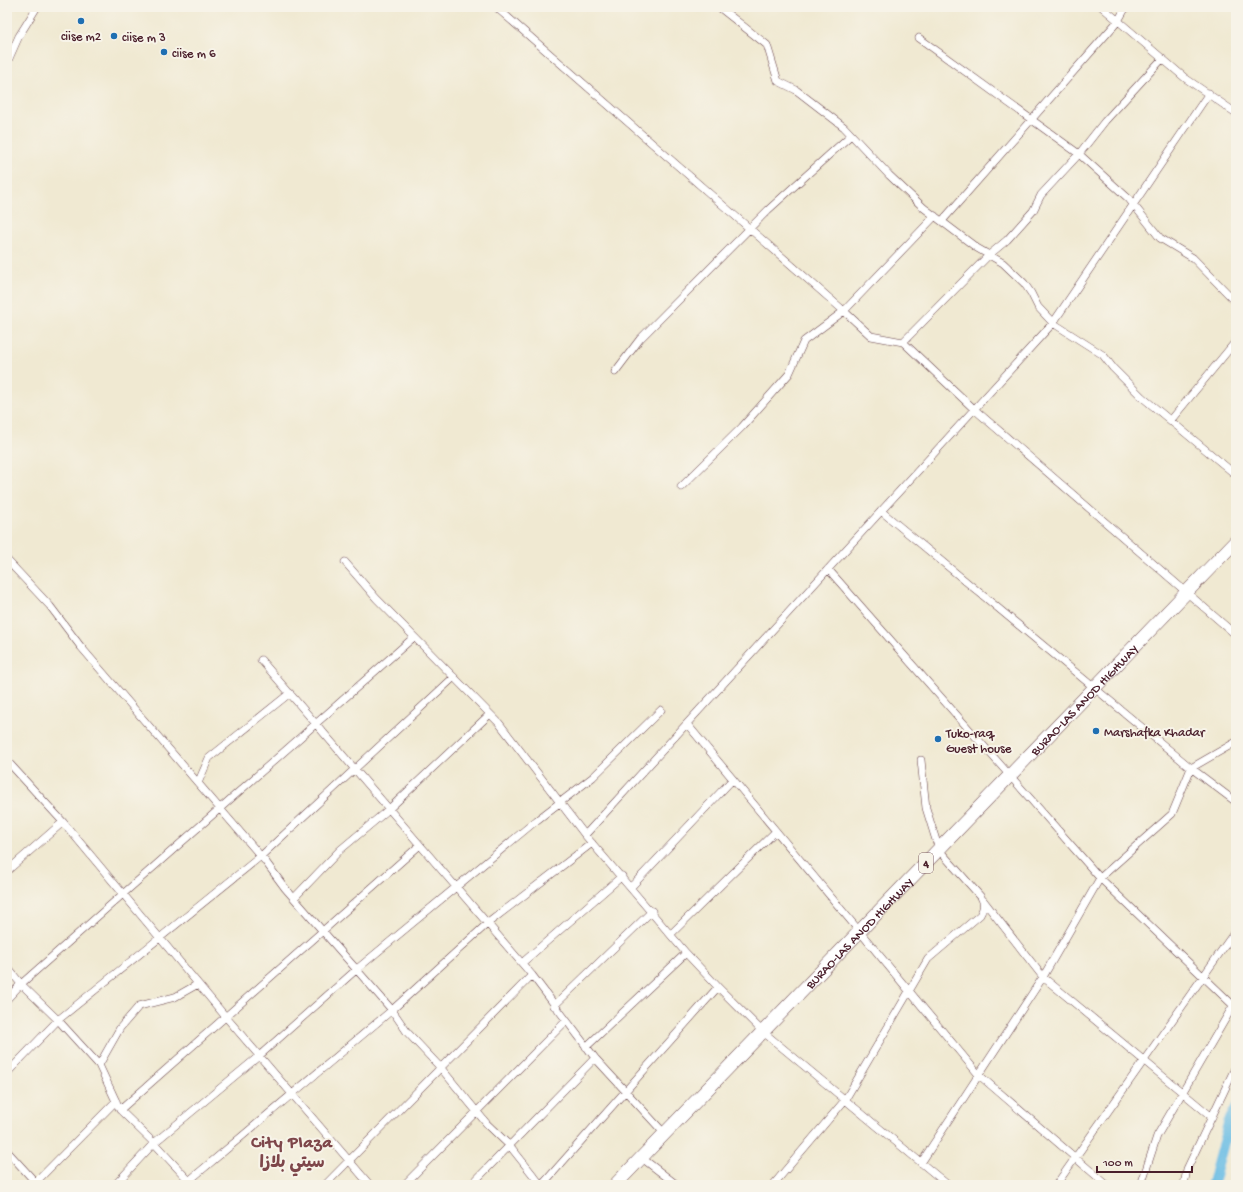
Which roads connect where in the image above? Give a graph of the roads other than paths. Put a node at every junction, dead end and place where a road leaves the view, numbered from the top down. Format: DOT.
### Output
graph roads {
  1 [pos="37,7"];
  2 [pos="496,7"];
  3 [pos="719,7"];
  4 [pos="1102,7"];
  5 [pos="1126,7"];
  6 [pos="1118,21"];
  7 [pos="919,38"];
  8 [pos="1162,59"];
  9 [pos="7,63"];
  10 [pos="1209,93"];
  11 [pos="1236,113"];
  12 [pos="1030,119"];
  13 [pos="851,135"];
  14 [pos="1079,154"];
  15 [pos="1133,205"];
  16 [pos="935,216"];
  17 [pos="942,221"];
  18 [pos="750,229"];
  19 [pos="989,255"];
  20 [pos="1236,302"];
  21 [pos="844,311"];
  22 [pos="1053,323"];
  23 [pos="1236,341"];
  24 [pos="903,342"];
  25 [pos="615,372"];
  26 [pos="974,409"];
  27 [pos="1171,420"];
  28 [pos="1236,475"];
  29 [pos="681,487"];
  30 [pos="881,511"];
  31 [pos="1236,541"];
  32 [pos="7,560"];
  33 [pos="345,562"];
  34 [pos="828,569"];
  35 [pos="1186,592"];
  36 [pos="1236,635"];
  37 [pos="414,637"];
  38 [pos="261,660"];
  39 [pos="454,677"];
  40 [pos="1094,687"];
  41 [pos="290,693"];
  42 [pos="660,710"];
  43 [pos="490,714"];
  44 [pos="316,723"];
  45 [pos="687,724"];
  46 [pos="1236,742"];
  47 [pos="921,760"];
  48 [pos="7,767"];
  49 [pos="355,768"];
  50 [pos="1191,768"];
  51 [pos="1010,776"];
  52 [pos="733,779"];
  53 [pos="198,783"];
  54 [pos="560,802"];
  55 [pos="1236,802"];
  56 [pos="220,809"];
  57 [pos="389,809"];
  58 [pos="63,822"];
  59 [pos="776,831"];
  60 [pos="585,835"];
  61 [pos="592,843"];
  62 [pos="420,845"];
  63 [pos="939,850"];
  64 [pos="261,856"];
  65 [pos="7,871"];
  66 [pos="622,876"];
  67 [pos="1100,878"];
  68 [pos="456,886"];
  69 [pos="631,887"];
  70 [pos="123,894"];
  71 [pos="981,897"];
  72 [pos="294,898"];
  73 [pos="652,911"];
  74 [pos="488,923"];
  75 [pos="1236,930"];
  76 [pos="324,931"];
  77 [pos="860,931"];
  78 [pos="671,934"];
  79 [pos="159,938"];
  80 [pos="686,953"];
  81 [pos="522,963"];
  82 [pos="7,967"];
  83 [pos="357,969"];
  84 [pos="532,975"];
  85 [pos="1043,977"];
  86 [pos="1203,977"];
  87 [pos="21,984"];
  88 [pos="198,984"];
  89 [pos="718,987"];
  90 [pos="909,991"];
  91 [pos="7,999"];
  92 [pos="554,1006"];
  93 [pos="1234,1007"];
  94 [pos="392,1010"];
  95 [pos="225,1016"];
  96 [pos="58,1020"];
  97 [pos="566,1021"];
  98 [pos="762,1031"];
  99 [pos="586,1047"];
  100 [pos="259,1056"];
  101 [pos="594,1058"];
  102 [pos="1144,1060"];
  103 [pos="98,1065"];
  104 [pos="1236,1066"];
  105 [pos="440,1067"];
  106 [pos="7,1073"];
  107 [pos="979,1075"];
  108 [pos="627,1092"];
  109 [pos="1182,1092"];
  110 [pos="294,1094"];
  111 [pos="845,1100"];
  112 [pos="116,1101"];
  113 [pos="120,1110"];
  114 [pos="477,1112"];
  115 [pos="1212,1117"];
  116 [pos="664,1133"];
  117 [pos="154,1143"];
  118 [pos="510,1146"];
  119 [pos="7,1152"];
  120 [pos="642,1158"];
  121 [pos="1074,1159"];
  122 [pos="348,1160"];
  123 [pos="921,1163"];
  124 [pos="37,1184"];
  125 [pos="189,1184"];
  126 [pos="115,1185"];
  127 [pos="325,1185"];
  128 [pos="370,1185"];
  129 [pos="404,1185"];
  130 [pos="471,1185"];
  131 [pos="541,1185"];
  132 [pos="615,1185"];
  133 [pos="677,1185"];
  134 [pos="774,1185"];
  135 [pos="948,1185"];
  136 [pos="1056,1185"];
  137 [pos="1107,1185"];
  138 [pos="1141,1185"];
  139 [pos="1184,1185"];
  1 -- 9 [label="street"];
  2 -- 18 [label="street"];
  3 -- 13 [label="street"];
  4 -- 6 [label="street"];
  5 -- 6 [label="street"];
  6 -- 8 [label="street"];
  6 -- 12 [label="street"];
  7 -- 12 [label="street"];
  8 -- 10 [label="street"];
  8 -- 14 [label="street"];
  10 -- 11 [label="street"];
  10 -- 15 [label="street"];
  12 -- 14 [label="street"];
  12 -- 17 [label="street"];
  13 -- 16 [label="street"];
  13 -- 18 [label="street"];
  14 -- 15 [label="street"];
  14 -- 19 [label="street"];
  15 -- 20 [label="street"];
  15 -- 22 [label="street"];
  16 -- 17 [label="street"];
  16 -- 21 [label="street"];
  17 -- 19 [label="street"];
  18 -- 21 [label="street"];
  18 -- 25 [label="street"];
  19 -- 22 [label="street"];
  19 -- 24 [label="street"];
  21 -- 24 [label="street"];
  21 -- 29 [label="street"];
  22 -- 26 [label="street"];
  22 -- 27 [label="street"];
  23 -- 27 [label="street"];
  24 -- 26 [label="street"];
  26 -- 30 [label="street"];
  26 -- 35 [label="street"];
  27 -- 28 [label="street"];
  30 -- 34 [label="street"];
  30 -- 40 [label="street"];
  31 -- 35 [label="highway, BURAO-LAS ANOD HIGHWAY / 4"];
  32 -- 53 [label="street"];
  33 -- 37 [label="street"];
  34 -- 45 [label="street"];
  34 -- 51 [label="street"];
  35 -- 36 [label="street"];
  35 -- 40 [label="highway, BURAO-LAS ANOD HIGHWAY / 4"];
  37 -- 39 [label="street"];
  37 -- 44 [label="street"];
  38 -- 41 [label="street"];
  39 -- 43 [label="street"];
  39 -- 49 [label="street"];
  40 -- 50 [label="street"];
  40 -- 51 [label="highway, BURAO-LAS ANOD HIGHWAY / 4"];
  41 -- 44 [label="street"];
  41 -- 53 [label="street"];
  42 -- 54 [label="street"];
  43 -- 54 [label="street"];
  43 -- 57 [label="street"];
  44 -- 49 [label="street"];
  44 -- 56 [label="street"];
  45 -- 52 [label="street"];
  45 -- 60 [label="street"];
  46 -- 50 [label="street"];
  47 -- 63 [label="street"];
  48 -- 58 [label="street"];
  49 -- 57 [label="street"];
  49 -- 64 [label="street"];
  50 -- 55 [label="street"];
  50 -- 67 [label="street"];
  51 -- 63 [label="highway, BURAO-LAS ANOD HIGHWAY / 4"];
  51 -- 67 [label="street"];
  52 -- 59 [label="street"];
  52 -- 69 [label="street"];
  53 -- 56 [label="street"];
  54 -- 60 [label="street"];
  54 -- 68 [label="street"];
  56 -- 64 [label="street"];
  56 -- 70 [label="street"];
  57 -- 62 [label="street"];
  57 -- 72 [label="street"];
  58 -- 65 [label="street"];
  58 -- 70 [label="street"];
  59 -- 77 [label="street"];
  59 -- 78 [label="street"];
  60 -- 61 [label="street"];
  61 -- 66 [label="street"];
  61 -- 74 [label="street"];
  62 -- 68 [label="street"];
  62 -- 76 [label="street"];
  63 -- 71 [label="street"];
  63 -- 77 [label="highway, BURAO-LAS ANOD HIGHWAY / 4"];
  64 -- 72 [label="street"];
  64 -- 79 [label="street"];
  66 -- 69 [label="street"];
  66 -- 81 [label="street"];
  67 -- 85 [label="street"];
  67 -- 86 [label="street"];
  68 -- 74 [label="street"];
  68 -- 83 [label="street"];
  69 -- 73 [label="street"];
  70 -- 79 [label="street"];
  70 -- 87 [label="street"];
  71 -- 85 [label="street"];
  71 -- 90 [label="street"];
  72 -- 76 [label="street"];
  73 -- 78 [label="street"];
  73 -- 92 [label="street"];
  74 -- 81 [label="street"];
  74 -- 94 [label="street"];
  75 -- 86 [label="street"];
  76 -- 83 [label="street"];
  76 -- 95 [label="street"];
  77 -- 90 [label="street"];
  77 -- 98 [label="highway, BURAO-LAS ANOD HIGHWAY / 4"];
  78 -- 80 [label="street"];
  79 -- 88 [label="street"];
  79 -- 96 [label="street"];
  80 -- 89 [label="street"];
  80 -- 99 [label="street"];
  81 -- 84 [label="street"];
  82 -- 87 [label="street"];
  83 -- 94 [label="street"];
  83 -- 100 [label="street"];
  84 -- 92 [label="street"];
  84 -- 105 [label="street"];
  85 -- 102 [label="street"];
  85 -- 107 [label="street"];
  86 -- 93 [label="street"];
  86 -- 102 [label="street"];
  87 -- 91 [label="street"];
  87 -- 96 [label="street"];
  88 -- 95 [label="street"];
  88 -- 103 [label="street"];
  89 -- 98 [label="street"];
  89 -- 108 [label="street"];
  90 -- 107 [label="street"];
  90 -- 111 [label="street"];
  92 -- 97 [label="street"];
  93 -- 109 [label="street"];
  94 -- 105 [label="street"];
  94 -- 110 [label="street"];
  95 -- 100 [label="street"];
  95 -- 113 [label="street"];
  96 -- 103 [label="street"];
  96 -- 106 [label="street"];
  97 -- 99 [label="street"];
  97 -- 114 [label="street"];
  98 -- 111 [label="street"];
  98 -- 116 [label="highway, BURAO-LAS ANOD HIGHWAY / 4"];
  99 -- 101 [label="street"];
  100 -- 110 [label="street"];
  100 -- 117 [label="street"];
  101 -- 108 [label="street"];
  101 -- 118 [label="street"];
  102 -- 109 [label="street"];
  102 -- 121 [label="street"];
  103 -- 112 [label="street"];
  104 -- 115 [label="street"];
  105 -- 114 [label="street"];
  105 -- 122 [label="street"];
  107 -- 121 [label="street"];
  107 -- 123 [label="street"];
  108 -- 116 [label="street"];
  108 -- 131 [label="street"];
  109 -- 115 [label="street"];
  109 -- 138 [label="street"];
  110 -- 122 [label="street"];
  110 -- 125 [label="street"];
  111 -- 123 [label="street"];
  111 -- 134 [label="street"];
  112 -- 113 [label="street"];
  112 -- 124 [label="street"];
  113 -- 117 [label="street"];
  114 -- 118 [label="street"];
  114 -- 129 [label="street"];
  115 -- 139 [label="street"];
  116 -- 120 [label="highway, BURAO-LAS ANOD HIGHWAY / 4"];
  117 -- 125 [label="street"];
  117 -- 126 [label="street"];
  118 -- 130 [label="street"];
  118 -- 131 [label="street"];
  119 -- 124 [label="street"];
  120 -- 132 [label="highway, BURAO-LAS ANOD HIGHWAY / 4"];
  120 -- 133 [label="street"];
  121 -- 136 [label="street"];
  121 -- 137 [label="street"];
  122 -- 127 [label="street"];
  122 -- 128 [label="street"];
  123 -- 135 [label="street"];
}
